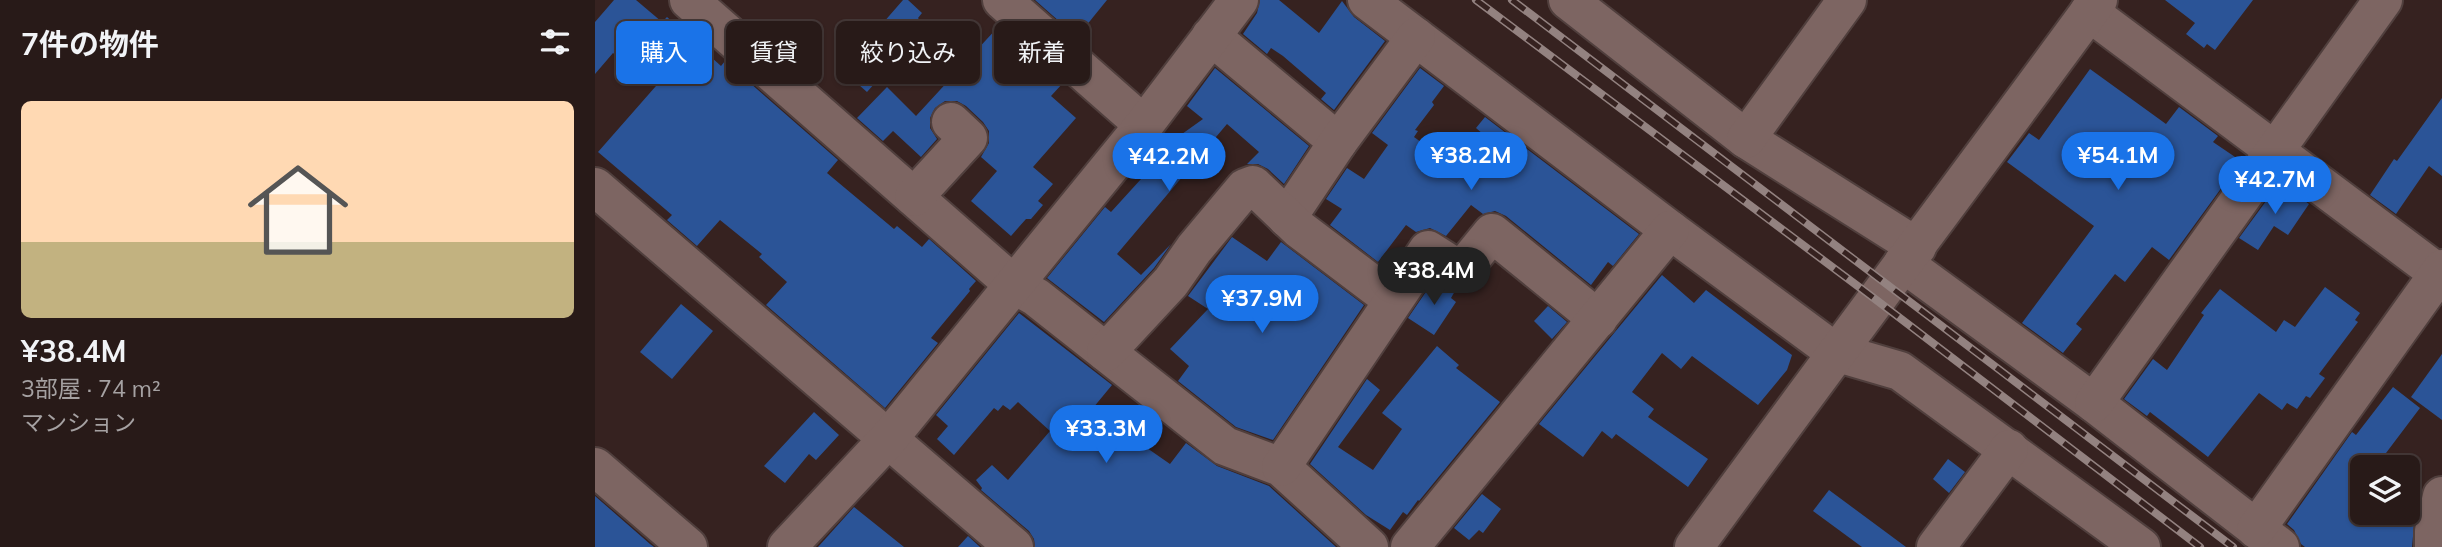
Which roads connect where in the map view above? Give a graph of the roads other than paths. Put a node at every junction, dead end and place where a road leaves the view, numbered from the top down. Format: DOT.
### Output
graph roads {
  1 [pos="689,0"];
  2 [pos="1002,0"];
  3 [pos="1239,0"];
  4 [pos="1367,0"];
  5 [pos="1568,0"];
  6 [pos="1847,0"];
  7 [pos="2383,0"];
  8 [pos="2094,6"];
  9 [pos="1211,36"];
  10 [pos="1416,37"];
  11 [pos="951,122"];
  12 [pos="1144,125"];
  13 [pos="1746,139"];
  14 [pos="1338,142"];
  15 [pos="2277,150"];
  16 [pos="595,187"];
  17 [pos="914,197"];
  18 [pos="1287,218"];
  19 [pos="1669,230"];
  20 [pos="1910,255"];
  21 [pos="2441,273"];
  22 [pos="1013,284"];
  23 [pos="1393,300"];
  24 [pos="1598,319"];
  25 [pos="1106,352"];
  26 [pos="1835,352"];
  27 [pos="2094,403"];
  28 [pos="889,438"];
  29 [pos="2008,449"];
  30 [pos="595,467"];
  31 [pos="1281,467"];
  32 [pos="2442,496"];
  33 [pos="2268,538"];
  34 [pos="688,547"];
  35 [pos="787,547"];
  36 [pos="1014,547"];
  37 [pos="1369,547"];
  38 [pos="1411,547"];
  39 [pos="1693,547"];
  40 [pos="1936,547"];
  41 [pos="2141,547"];
  42 [pos="2434,547"];
  1 -- 17 [label="street"];
  2 -- 12 [label="street"];
  3 -- 9 [label="street"];
  4 -- 10 [label="street"];
  5 -- 13 [label="street"];
  6 -- 13 [label="street"];
  7 -- 15 [label="street"];
  8 -- 15 [label="street"];
  8 -- 20 [label="street"];
  9 -- 12 [label="street"];
  9 -- 14 [label="street"];
  10 -- 14 [label="street"];
  10 -- 19 [label="street"];
  11 -- 17 [label="street"];
  12 -- 22 [label="street"];
  13 -- 20 [label="street"];
  14 -- 18 [label="street"];
  15 -- 21 [label="street"];
  15 -- 27 [label="street"];
  16 -- 28 [label="street"];
  17 -- 22 [label="street"];
  18 -- 23 [label="street"];
  18 -- 25 [label="street"];
  19 -- 24 [label="street"];
  19 -- 26 [label="street"];
  20 -- 26 [label="street"];
  20 -- 27 [label="street"];
  21 -- 33 [label="street"];
  22 -- 25 [label="street"];
  22 -- 28 [label="street"];
  23 -- 24 [label="street"];
  23 -- 31 [label="street"];
  24 -- 38 [label="street"];
  25 -- 31 [label="street"];
  26 -- 29 [label="street"];
  26 -- 39 [label="street"];
  27 -- 33 [label="street"];
  28 -- 35 [label="street"];
  28 -- 36 [label="street"];
  29 -- 40 [label="street"];
  29 -- 41 [label="street"];
  30 -- 34 [label="street"];
  31 -- 37 [label="street"];
  32 -- 42 [label="street"];
}
